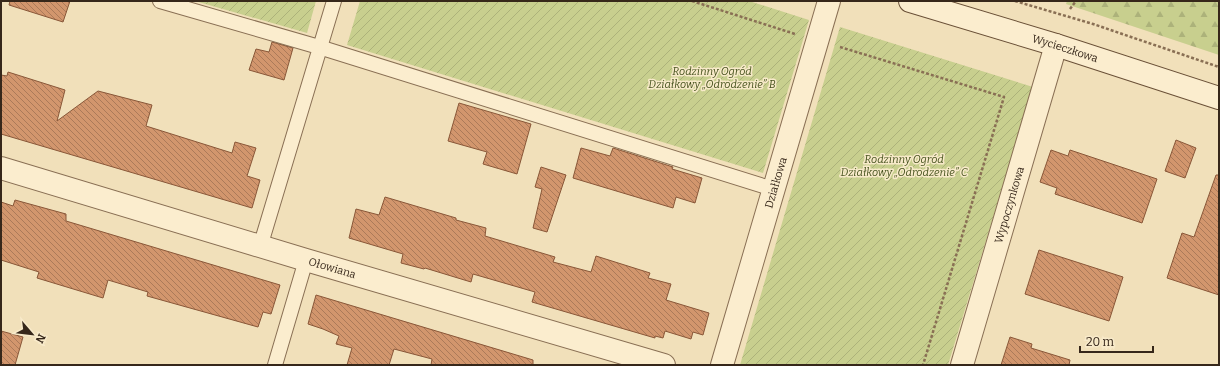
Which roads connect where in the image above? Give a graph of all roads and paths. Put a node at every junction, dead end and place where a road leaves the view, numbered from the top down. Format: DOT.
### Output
graph roads {
  1 [pos="160,1"];
  2 [pos="334,1"];
  3 [pos="692,1"];
  4 [pos="829,1"];
  5 [pos="910,1"];
  6 [pos="1015,1"];
  7 [pos="1076,1"];
  8 [pos="1070,9"];
  9 [pos="817,40"];
  10 [pos="1056,45"];
  11 [pos="319,47"];
  12 [pos="1219,67"];
  13 [pos="1219,98"];
  14 [pos="1,168"];
  15 [pos="773,189"];
  16 [pos="260,246"];
  17 [pos="306,260"];
  18 [pos="275,365"];
  19 [pos="664,365"];
  20 [pos="722,365"];
  21 [pos="923,365"];
  22 [pos="962,365"];
  1 -- 11 [label="lane"];
  2 -- 11 [label="lane"];
  3 -- 9 [label="path"];
  4 -- 9 [label="street, Działkowa"];
  5 -- 10 [label="street, Wycieczkowa"];
  6 -- 12 [label="path"];
  7 -- 8 [label="path"];
  9 -- 15 [label="street, Działkowa"];
  9 -- 21 [label="path"];
  10 -- 13 [label="street, Wycieczkowa"];
  10 -- 22 [label="street, Wypoczynkowa"];
  11 -- 15 [label="lane"];
  11 -- 16 [label="lane"];
  14 -- 16 [label="street, Ołowiana"];
  15 -- 20 [label="street, Działkowa"];
  16 -- 17 [label="street, Ołowiana"];
  17 -- 18 [label="lane"];
  17 -- 19 [label="street, Ołowiana"];
}
